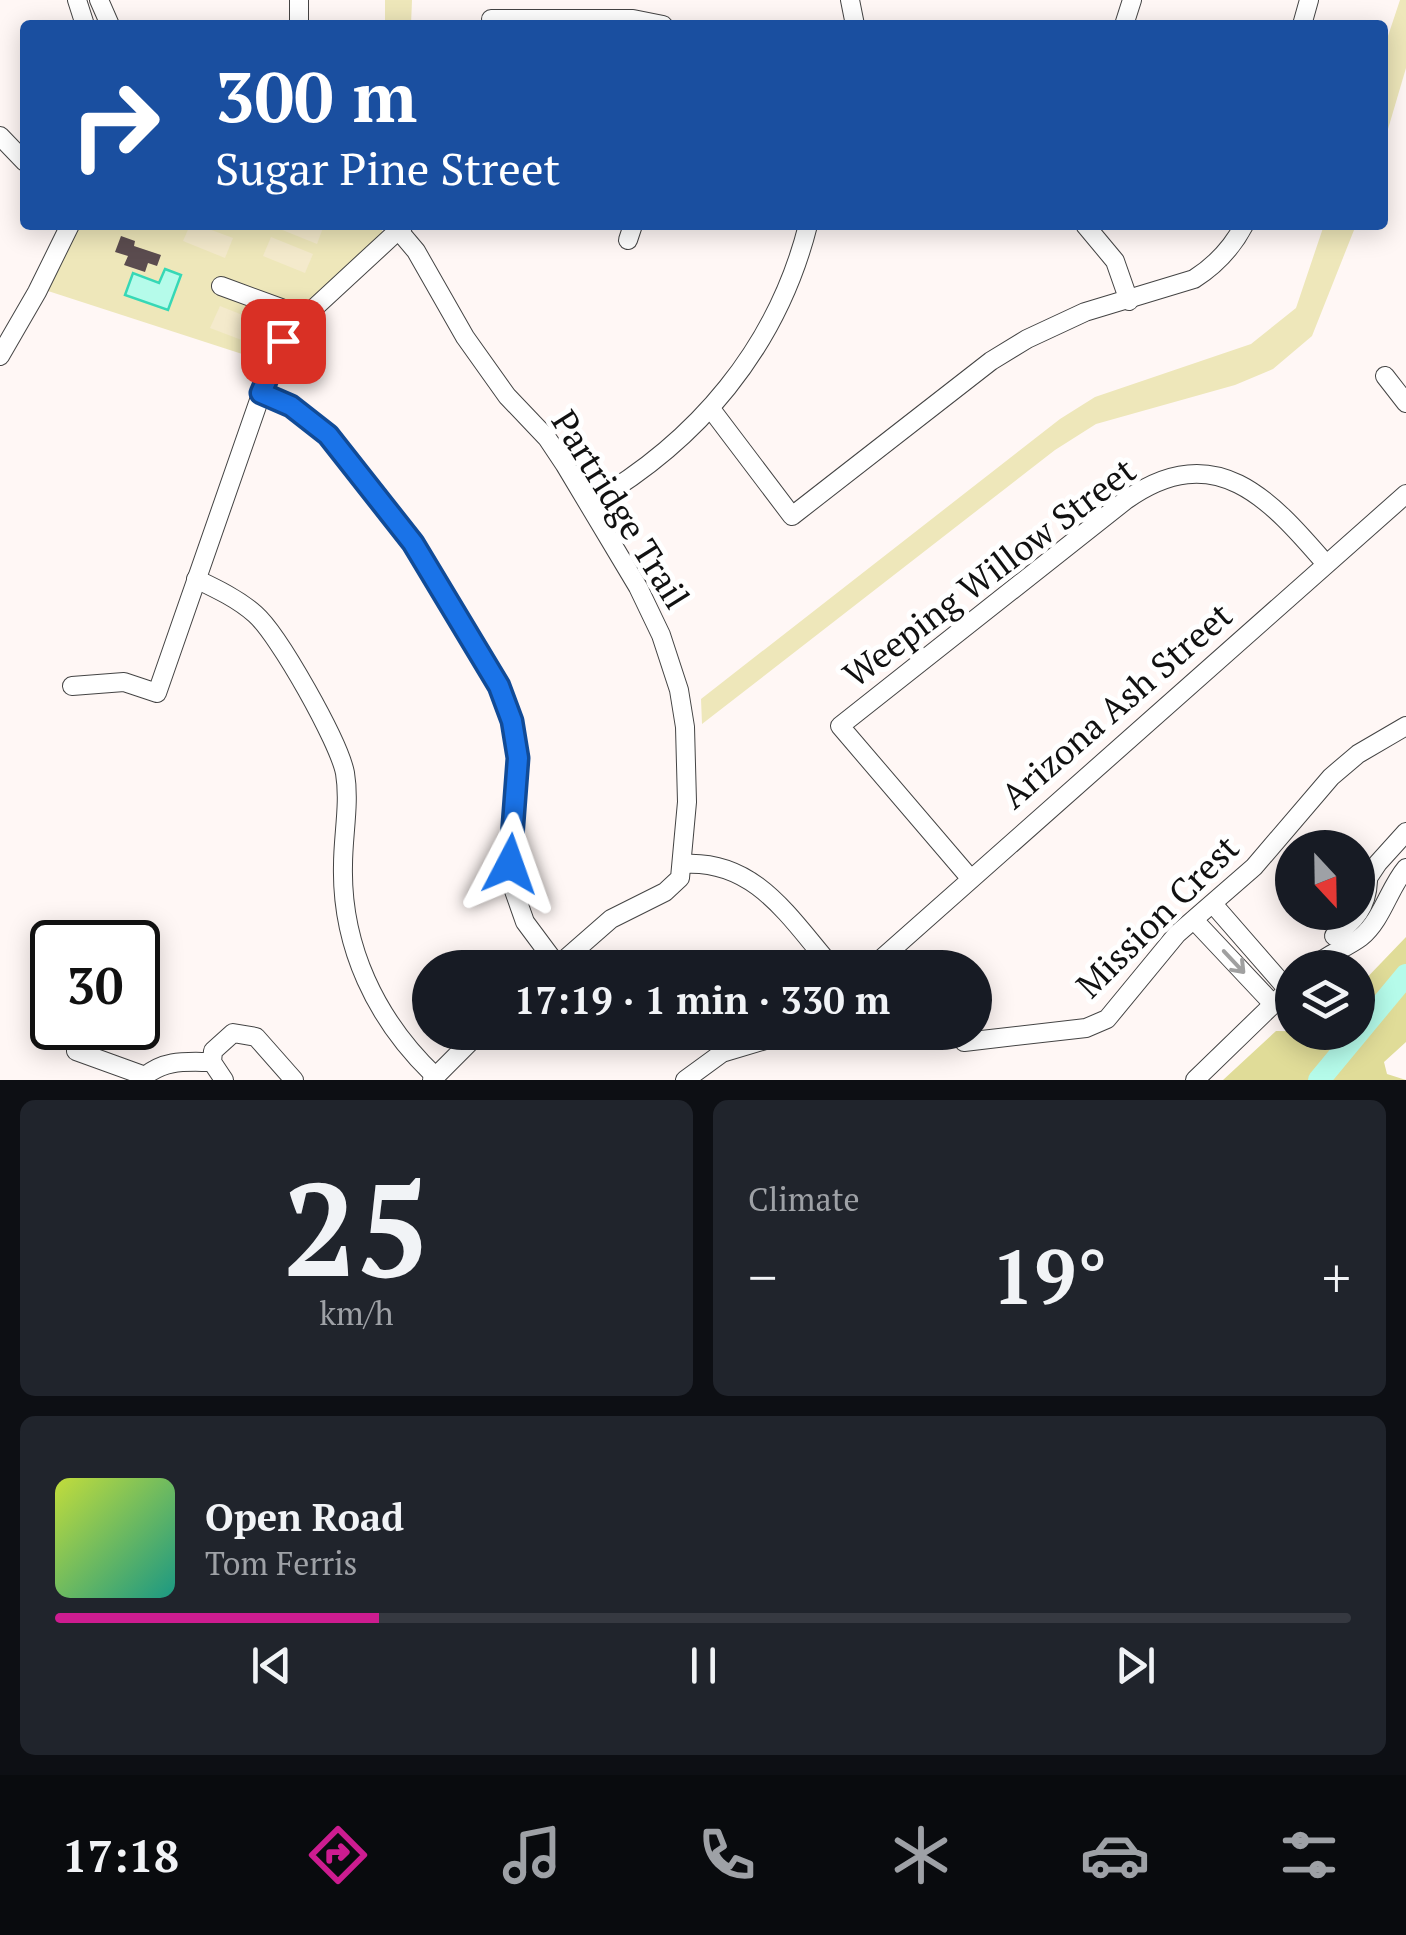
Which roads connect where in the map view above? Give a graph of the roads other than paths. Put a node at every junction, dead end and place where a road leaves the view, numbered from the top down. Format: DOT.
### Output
graph roads {
  1 [pos="490,15"];
  2 [pos="634,20"];
  3 [pos="0,136"];
  4 [pos="20,157"];
  5 [pos="68,230"];
  6 [pos="396,230"];
  7 [pos="401,230"];
  8 [pos="806,230"];
  9 [pos="1088,230"];
  10 [pos="1241,230"];
  11 [pos="221,286"];
  12 [pos="1130,301"];
  13 [pos="298,323"];
  14 [pos="0,356"];
  15 [pos="1385,376"];
  16 [pos="261,393"];
  17 [pos="1406,403"];
  18 [pos="710,409"];
  19 [pos="1406,494"];
  20 [pos="589,504"];
  21 [pos="1326,564"];
  22 [pos="196,579"];
  23 [pos="72,686"];
  24 [pos="1406,726"];
  25 [pos="1406,832"];
  26 [pos="683,864"];
  27 [pos="1375,867"];
  28 [pos="1406,868"];
  29 [pos="970,878"];
  30 [pos="1375,890"];
  31 [pos="1389,893"];
  32 [pos="1213,904"];
  33 [pos="1194,920"];
  34 [pos="1336,930"];
  35 [pos="1342,930"];
  36 [pos="1334,936"];
  37 [pos="545,950"];
  38 [pos="575,950"];
  39 [pos="818,950"];
  40 [pos="891,950"];
  41 [pos="1325,950"];
  42 [pos="1339,950"];
  43 [pos="1275,972"];
  44 [pos="1273,1004"];
  45 [pos="992,1039"];
  46 [pos="462,1050"];
  47 [pos="732,1050"];
  48 [pos="76,1051"];
  49 [pos="212,1062"];
  50 [pos="433,1078"];
  51 [pos="224,1080"];
  52 [pos="294,1080"];
  53 [pos="685,1080"];
  54 [pos="1194,1080"];
  1 -- 2 [label="street"];
  3 -- 4 [label="street"];
  5 -- 14 [label="street"];
  6 -- 13 [label="street"];
  7 -- 20 [label="street, Partridge Trail"];
  8 -- 18 [label="street"];
  9 -- 12 [label="street"];
  10 -- 12 [label="street"];
  11 -- 13 [label="street"];
  12 -- 18 [label="street"];
  13 -- 16 [label="street"];
  15 -- 17 [label="street"];
  16 -- 22 [label="street"];
  16 -- 37 [label="street"];
  18 -- 20 [label="street"];
  19 -- 21 [label="street, Arizona Ash Street"];
  20 -- 26 [label="street, Partridge Trail"];
  21 -- 29 [label="street, Arizona Ash Street"];
  21 -- 29 [label="street, Weeping Willow Street"];
  22 -- 23 [label="street"];
  22 -- 50 [label="street"];
  24 -- 32 [label="street, Mission Crest"];
  25 -- 27 [label="street"];
  26 -- 38 [label="street"];
  26 -- 39 [label="street"];
  28 -- 31 [label="street"];
  29 -- 40 [label="street, Arizona Ash Street"];
  30 -- 31 [label="street"];
  31 -- 42 [label="street"];
  32 -- 33 [label="street, Mission Crest"];
  32 -- 43 [label="street"];
  33 -- 44 [label="street, one-way"];
  33 -- 45 [label="street, Mission Crest"];
  34 -- 36 [label="street"];
  35 -- 36 [label="street"];
  36 -- 41 [label="street"];
  44 -- 54 [label="street"];
  46 -- 50 [label="street"];
  47 -- 53 [label="street"];
  48 -- 49 [label="street"];
  49 -- 51 [label="street"];
  49 -- 52 [label="street"];
}
